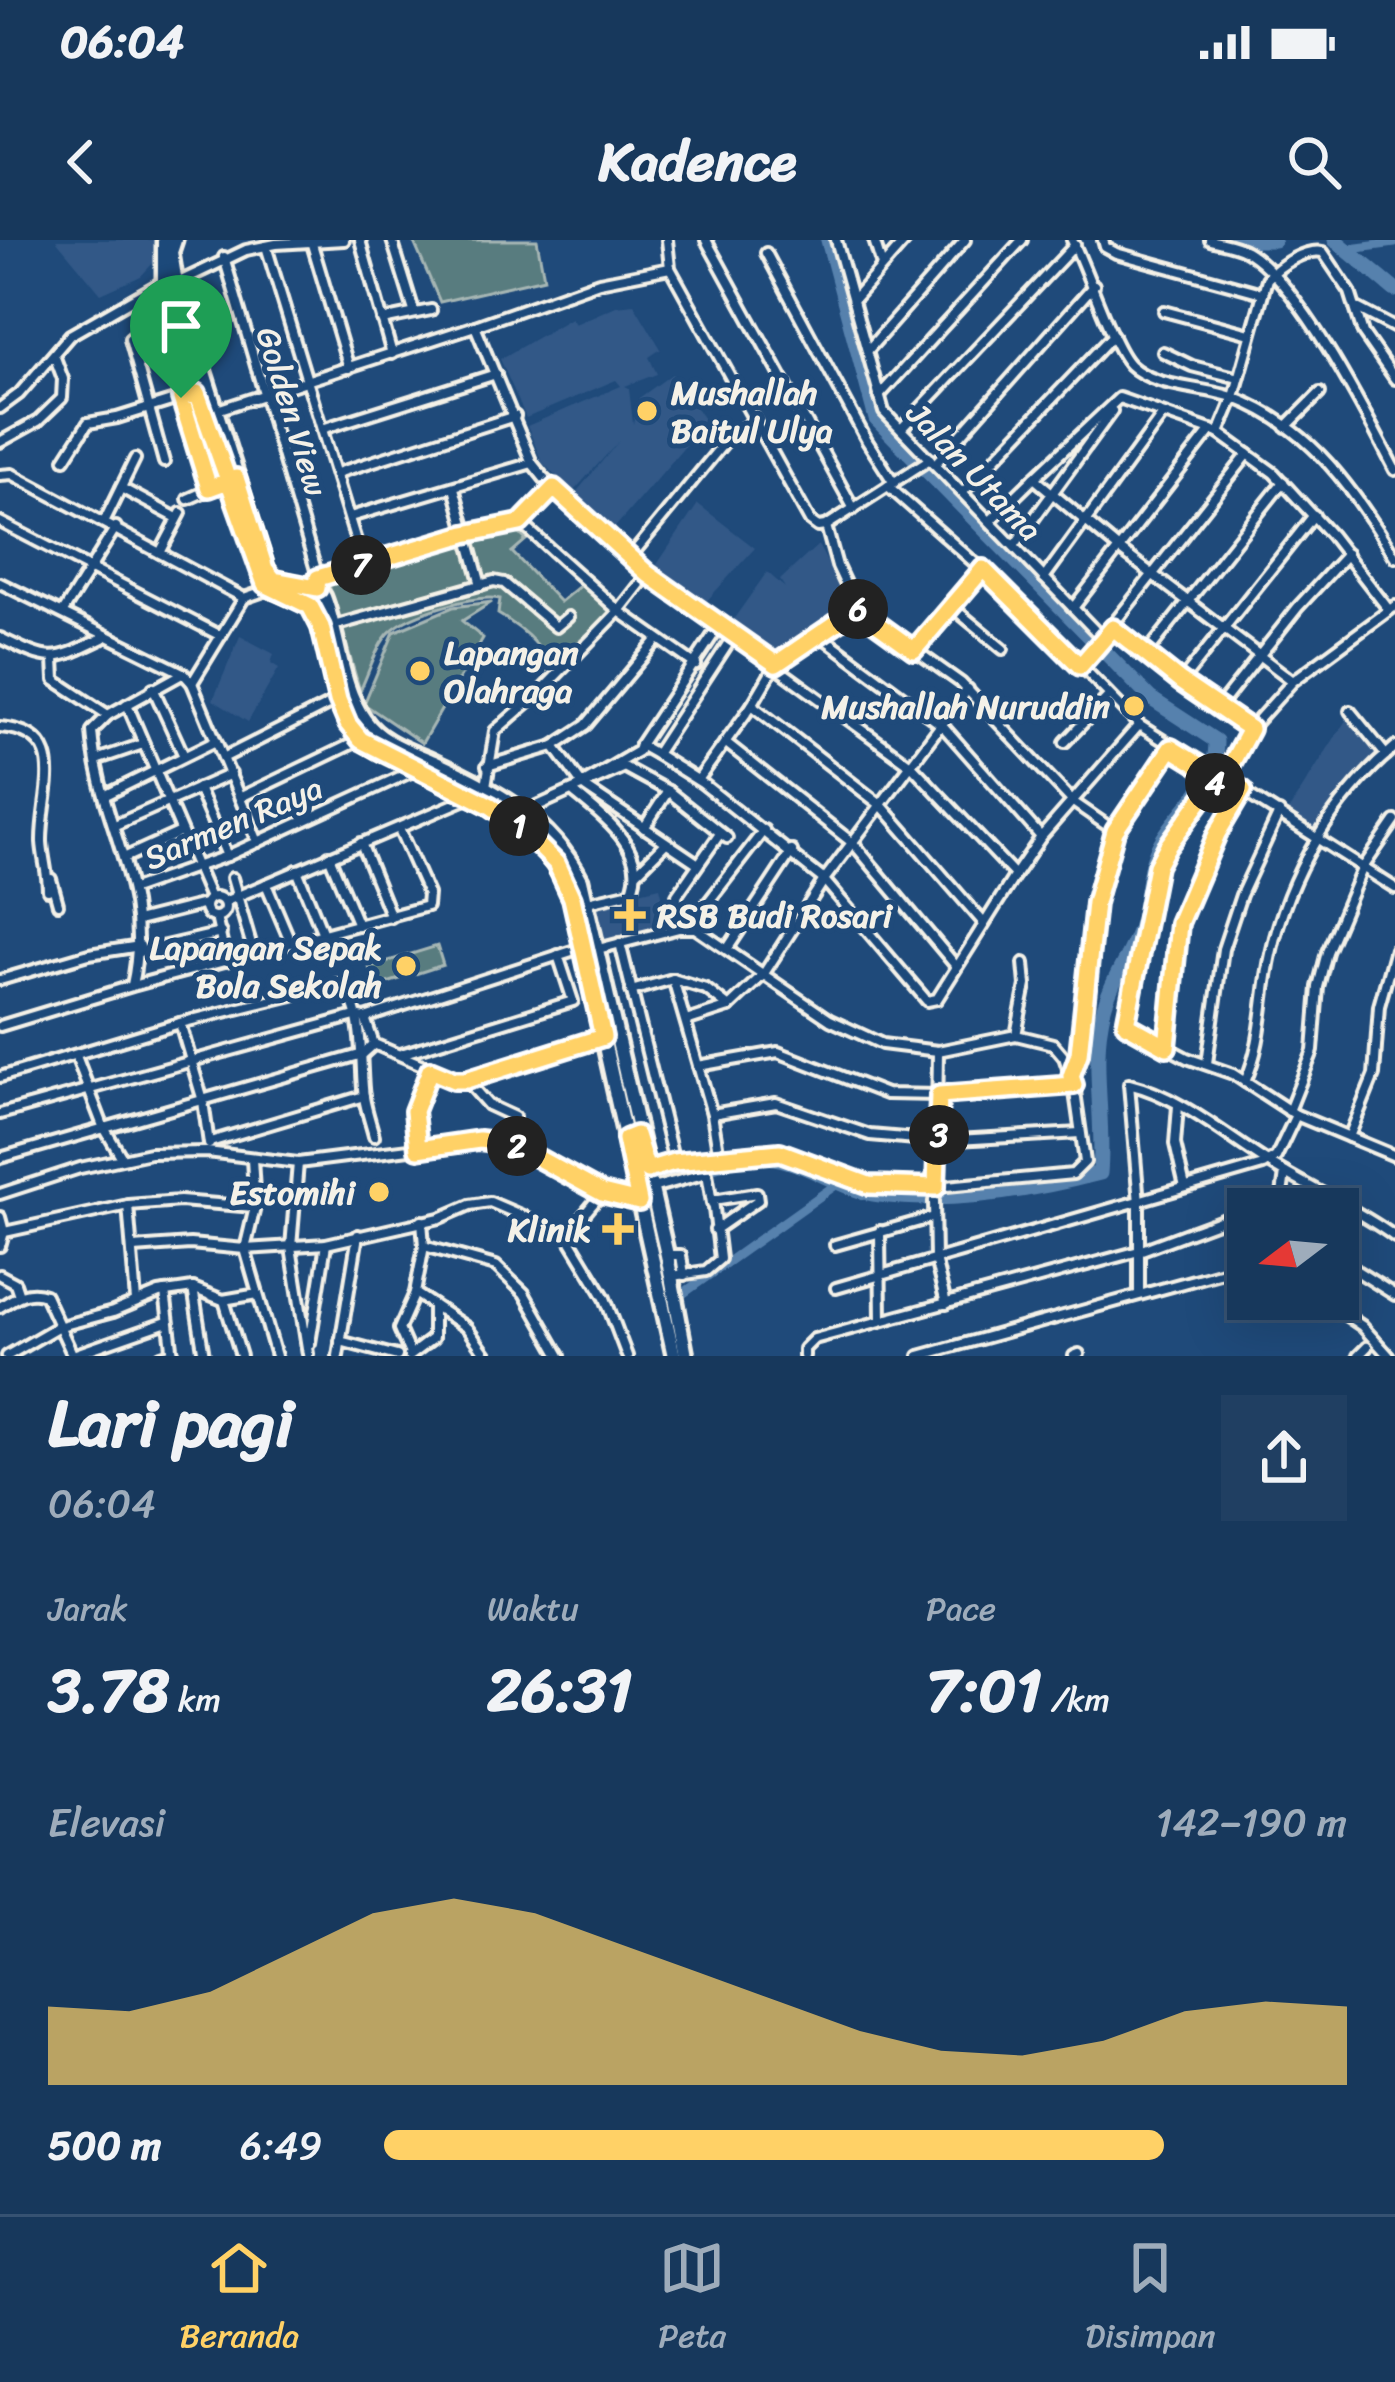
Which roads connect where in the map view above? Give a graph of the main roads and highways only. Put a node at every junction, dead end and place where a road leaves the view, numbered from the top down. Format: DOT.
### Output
graph roads {
  1 [pos="164,240"];
  2 [pos="175,240"];
  3 [pos="170,283"];
  4 [pos="232,480"];
  5 [pos="393,751"];
  6 [pos="551,846"];
  7 [pos="561,858"];
  8 [pos="628,1118"];
  9 [pos="633,1138"];
  10 [pos="674,1356"];
  11 [pos="686,1356"];
  1 -- 3 [label="main road"];
  2 -- 3 [label="main road"];
  3 -- 4 [label="main road"];
  3 -- 4 [label="main road"];
  4 -- 5 [label="main road"];
  4 -- 5 [label="main road"];
  5 -- 6 [label="main road"];
  5 -- 6 [label="main road"];
  6 -- 7 [label="main road"];
  7 -- 8 [label="main road"];
  7 -- 8 [label="main road"];
  8 -- 9 [label="main road"];
  9 -- 10 [label="main road"];
  9 -- 11 [label="main road"];
}
